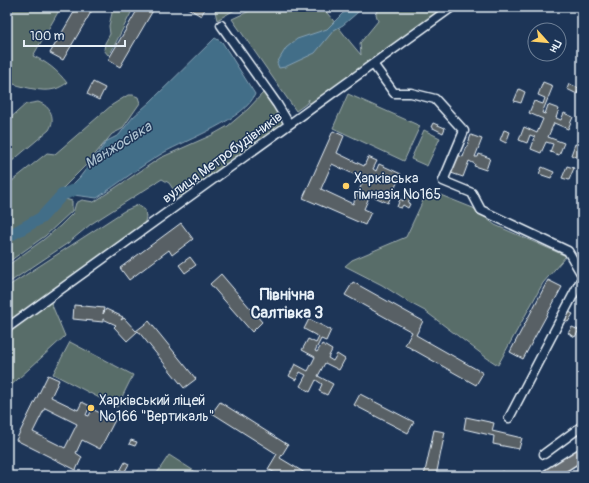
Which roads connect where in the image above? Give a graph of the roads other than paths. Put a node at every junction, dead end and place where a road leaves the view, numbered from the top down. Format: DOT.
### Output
graph roads {
  1 [pos="452,7"];
  2 [pos="221,26"];
  3 [pos="374,64"];
  4 [pos="289,124"];
  5 [pos="582,275"];
  6 [pos="582,278"];
  7 [pos="7,328"];
  8 [pos="509,418"];
  9 [pos="582,426"];
  10 [pos="544,454"];
  11 [pos="582,454"];
  12 [pos="547,476"];
  1 -- 3 [label="street, вулиця Метробудівників"];
  2 -- 4 [label="street"];
  3 -- 4 [label="street, вулиця Метробудівників"];
  3 -- 5 [label="street"];
  4 -- 7 [label="street, вулиця Метробудівників"];
  6 -- 8 [label="street"];
  9 -- 10 [label="street"];
  11 -- 12 [label="main road"];
}
